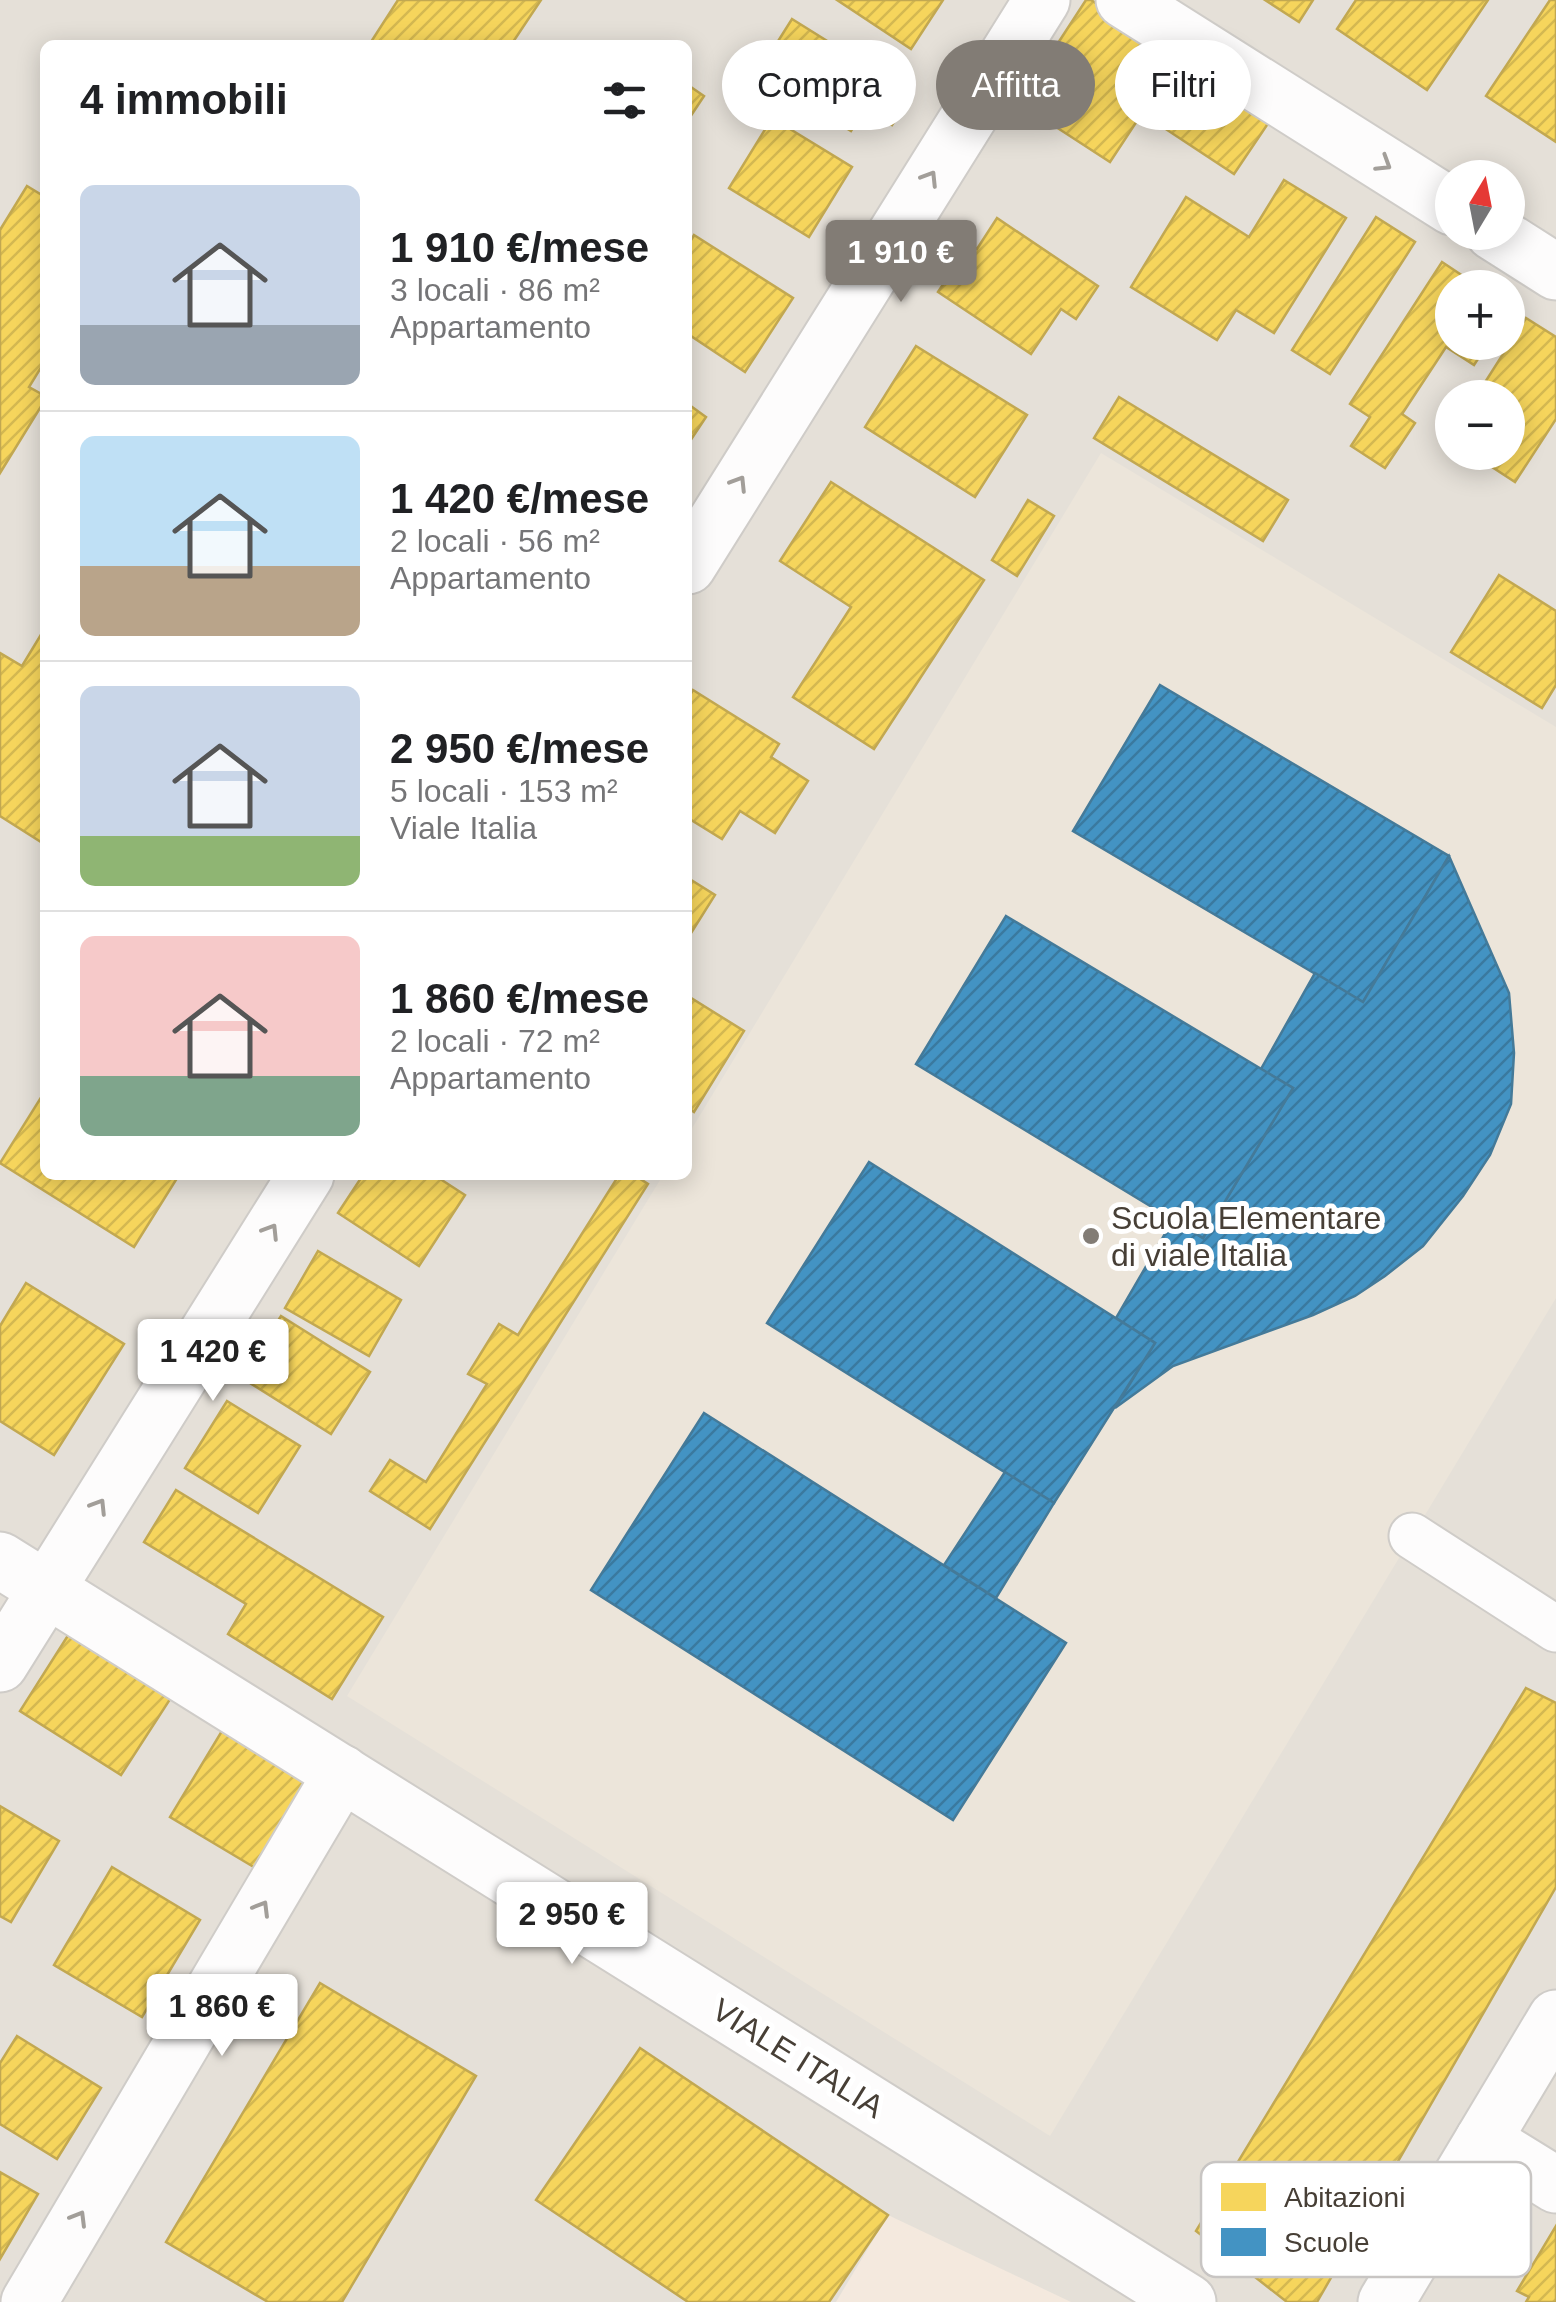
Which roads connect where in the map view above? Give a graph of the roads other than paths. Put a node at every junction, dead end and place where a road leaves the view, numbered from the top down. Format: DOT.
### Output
graph roads {
  1 [pos="1042,0"];
  2 [pos="1124,0"];
  3 [pos="1435,196"];
  4 [pos="1521,250"];
  5 [pos="1556,272"];
  6 [pos="692,560"];
  7 [pos="303,1180"];
  8 [pos="1412,1536"];
  9 [pos="0,1560"];
  10 [pos="47,1589"];
  11 [pos="1556,1629"];
  12 [pos="0,1664"];
  13 [pos="342,1773"];
  14 [pos="1556,2018"];
  15 [pos="1483,2140"];
  16 [pos="1470,2162"];
  17 [pos="1520,2162"];
  18 [pos="1531,2169"];
  19 [pos="1556,2184"];
  20 [pos="1401,2277"];
  21 [pos="30,2302"];
  22 [pos="1188,2302"];
  23 [pos="1386,2302"];
  6 -- 1 [label="street, one-way"];
  2 -- 3 [label="street, one-way"];
  4 -- 5 [label="street"];
  10 -- 7 [label="street, one-way"];
  8 -- 11 [label="street"];
  9 -- 10 [label="street, VIALE ITALIA"];
  10 -- 12 [label="street"];
  10 -- 13 [label="street, VIALE ITALIA"];
  21 -- 13 [label="street, one-way"];
  13 -- 22 [label="street, VIALE ITALIA"];
  14 -- 15 [label="street"];
  15 -- 16 [label="street"];
  15 -- 17 [label="street"];
  18 -- 19 [label="street"];
  20 -- 23 [label="street"];
}
